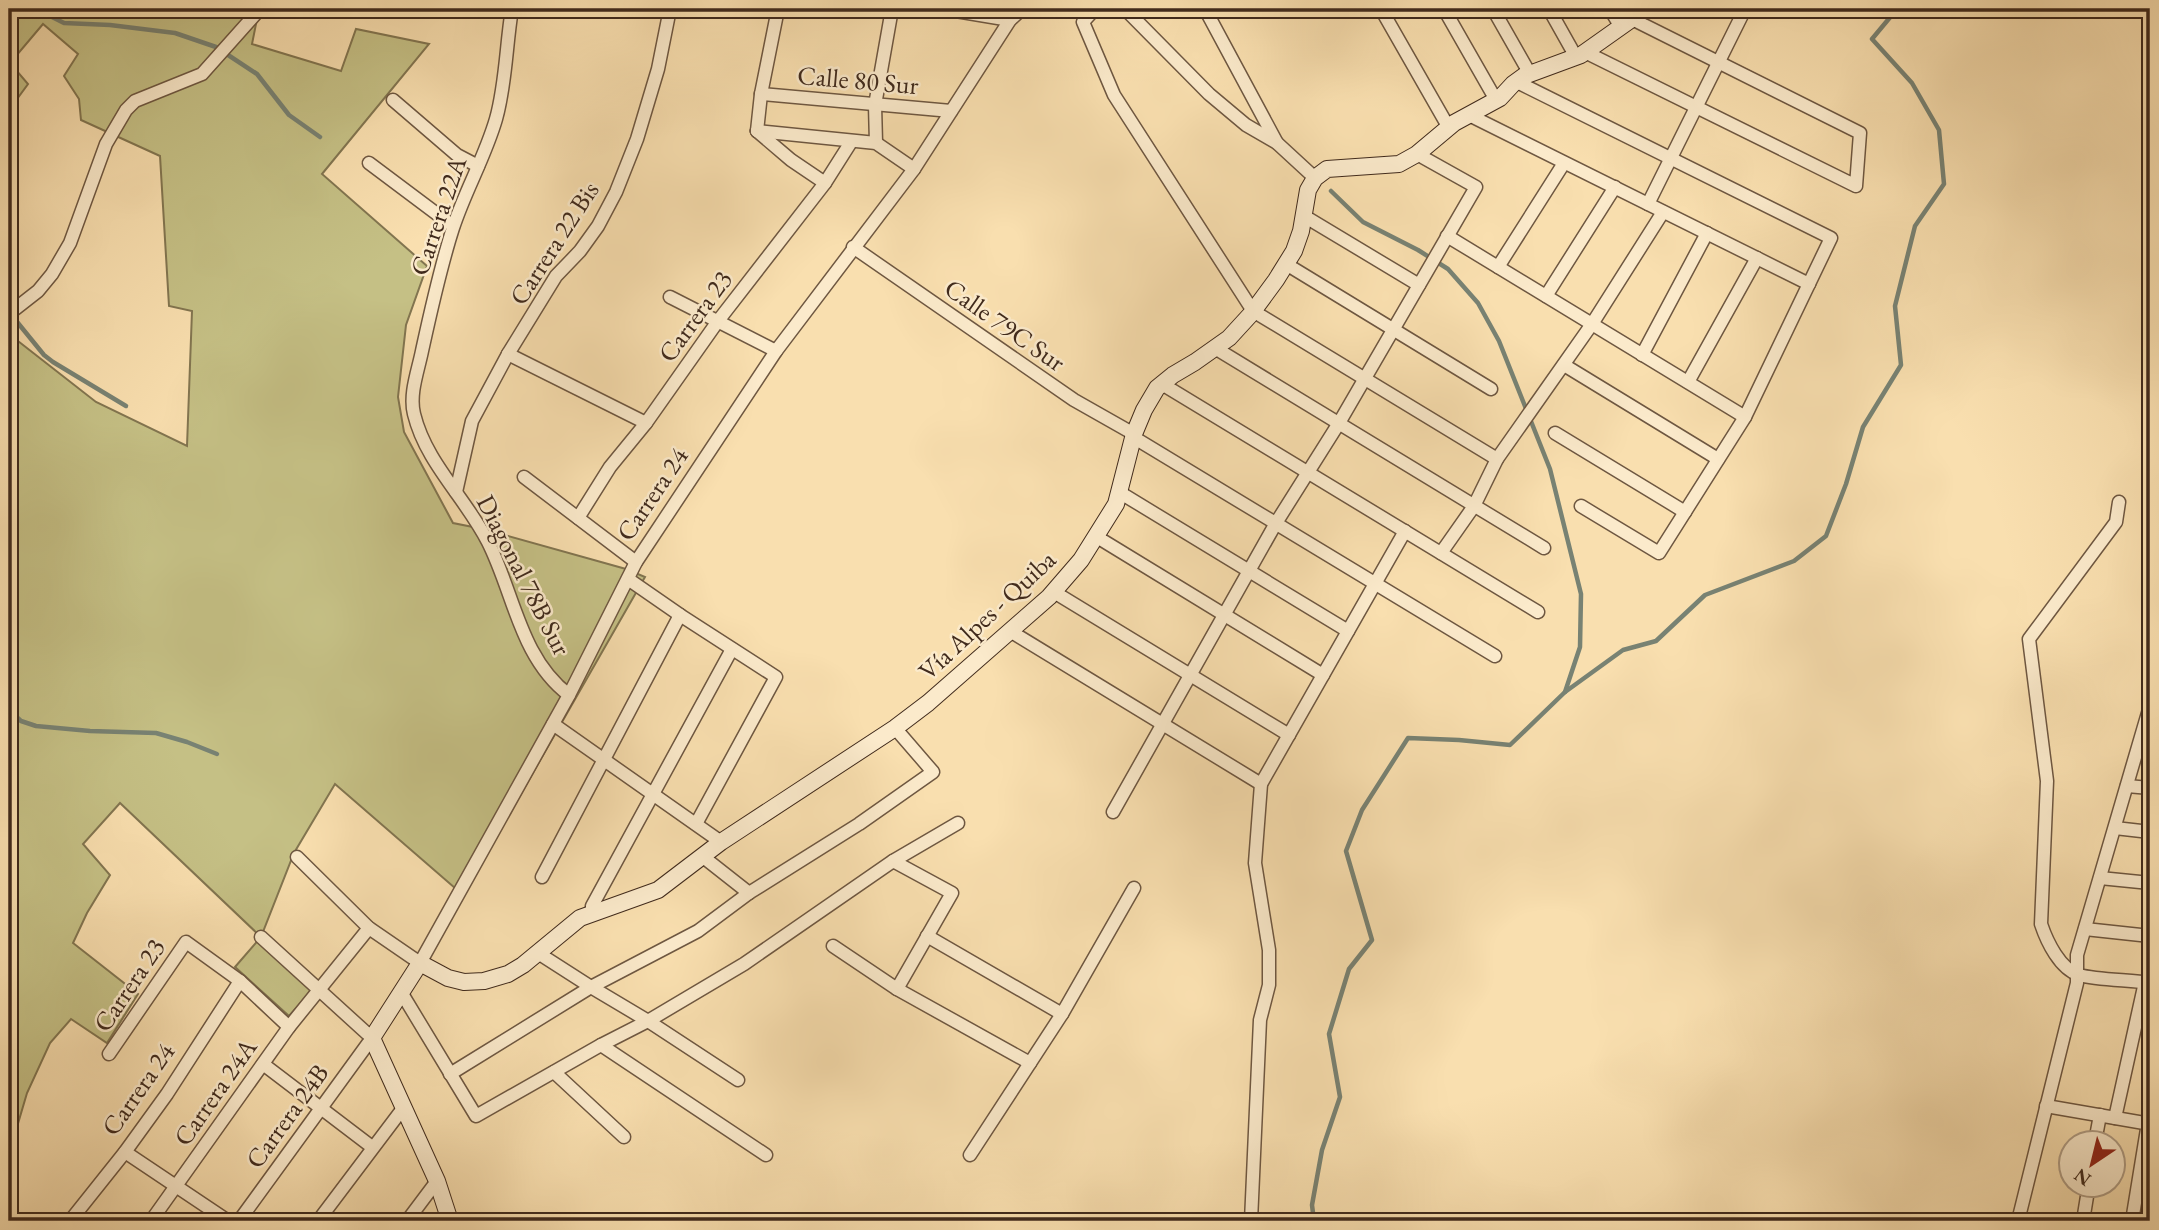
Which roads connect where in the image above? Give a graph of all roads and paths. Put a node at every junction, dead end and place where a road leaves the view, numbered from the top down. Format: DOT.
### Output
graph roads {
  1 [pos="260,9"];
  2 [pos="512,9"];
  3 [pos="670,9"];
  4 [pos="778,9"];
  5 [pos="892,9"];
  6 [pos="944,9"];
  7 [pos="1022,9"];
  8 [pos="1095,9"];
  9 [pos="1125,9"];
  10 [pos="1205,9"];
  11 [pos="1381,9"];
  12 [pos="1444,9"];
  13 [pos="1493,9"];
  14 [pos="1549,9"];
  15 [pos="1611,9"];
  16 [pos="1646,9"];
  17 [pos="1745,9"];
  18 [pos="1002,16"];
  19 [pos="1626,23"];
  20 [pos="1581,54"];
  21 [pos="1718,62"];
  22 [pos="1523,78"];
  23 [pos="761,94"];
  24 [pos="393,100"];
  25 [pos="1496,100"];
  26 [pos="875,105"];
  27 [pos="1696,107"];
  28 [pos="951,111"];
  29 [pos="1469,115"];
  30 [pos="1449,128"];
  31 [pos="757,131"];
  32 [pos="850,142"];
  33 [pos="876,143"];
  34 [pos="1277,143"];
  35 [pos="1417,154"];
  36 [pos="1670,158"];
  37 [pos="369,163"];
  38 [pos="1564,163"];
  39 [pos="478,166"];
  40 [pos="914,169"];
  41 [pos="1315,178"];
  42 [pos="825,183"];
  43 [pos="1615,187"];
  44 [pos="1648,204"];
  45 [pos="1663,212"];
  46 [pos="1304,216"];
  47 [pos="453,226"];
  48 [pos="1707,233"];
  49 [pos="1447,236"];
  50 [pos="853,247"];
  51 [pos="1757,258"];
  52 [pos="1286,264"];
  53 [pos="1498,267"];
  54 [pos="1809,284"];
  55 [pos="1419,285"];
  56 [pos="1546,296"];
  57 [pos="670,297"];
  58 [pos="15,309"];
  59 [pos="1253,311"];
  60 [pos="718,321"];
  61 [pos="1592,324"];
  62 [pos="1393,329"];
  63 [pos="1215,348"];
  64 [pos="776,351"];
  65 [pos="508,355"];
  66 [pos="1642,355"];
  67 [pos="1564,365"];
  68 [pos="1364,379"];
  69 [pos="1688,382"];
  70 [pos="1162,384"];
  71 [pos="1491,389"];
  72 [pos="1745,417"];
  73 [pos="646,423"];
  74 [pos="1339,423"];
  75 [pos="1555,433"];
  76 [pos="1134,435"];
  77 [pos="420,438"];
  78 [pos="1497,459"];
  79 [pos="1718,459"];
  80 [pos="1308,472"];
  81 [pos="524,477"];
  82 [pos="456,492"];
  83 [pos="1119,492"];
  84 [pos="2119,502"];
  85 [pos="1474,506"];
  86 [pos="1581,506"];
  87 [pos="1685,512"];
  88 [pos="578,518"];
  89 [pos="1276,523"];
  90 [pos="1405,531"];
  91 [pos="1097,537"];
  92 [pos="1544,548"];
  93 [pos="1441,553"];
  94 [pos="636,562"];
  95 [pos="1249,571"];
  96 [pos="628,579"];
  97 [pos="1375,583"];
  98 [pos="1054,592"];
  99 [pos="1538,612"];
  100 [pos="680,615"];
  101 [pos="1224,615"];
  102 [pos="1010,631"];
  103 [pos="1348,631"];
  104 [pos="732,649"];
  105 [pos="1495,656"];
  106 [pos="1190,675"];
  107 [pos="1323,675"];
  108 [pos="569,695"];
  109 [pos="2150,706"];
  110 [pos="553,724"];
  111 [pos="1162,724"];
  112 [pos="895,728"];
  113 [pos="2146,733"];
  114 [pos="1289,735"];
  115 [pos="604,760"];
  116 [pos="1261,784"];
  117 [pos="2127,786"];
  118 [pos="2150,788"];
  119 [pos="653,794"];
  120 [pos="1113,812"];
  121 [pos="958,822"];
  122 [pos="696,824"];
  123 [pos="2115,828"];
  124 [pos="2150,832"];
  125 [pos="721,842"];
  126 [pos="702,856"];
  127 [pos="298,857"];
  128 [pos="893,861"];
  129 [pos="542,877"];
  130 [pos="2100,878"];
  131 [pos="2150,883"];
  132 [pos="1134,888"];
  133 [pos="748,892"];
  134 [pos="592,913"];
  135 [pos="369,928"];
  136 [pos="2085,929"];
  137 [pos="928,936"];
  138 [pos="2150,936"];
  139 [pos="261,937"];
  140 [pos="832,946"];
  141 [pos="538,953"];
  142 [pos="419,963"];
  143 [pos="2077,975"];
  144 [pos="240,981"];
  145 [pos="2148,982"];
  146 [pos="591,987"];
  147 [pos="897,989"];
  148 [pos="318,990"];
  149 [pos="401,992"];
  150 [pos="1062,1013"];
  151 [pos="648,1021"];
  152 [pos="289,1027"];
  153 [pos="372,1038"];
  154 [pos="601,1045"];
  155 [pos="109,1054"];
  156 [pos="1030,1063"];
  157 [pos="263,1064"];
  158 [pos="554,1072"];
  159 [pos="450,1074"];
  160 [pos="738,1080"];
  161 [pos="2046,1106"];
  162 [pos="404,1107"];
  163 [pos="321,1108"];
  164 [pos="2100,1115"];
  165 [pos="2115,1118"];
  166 [pos="2149,1124"];
  167 [pos="2098,1128"];
  168 [pos="624,1137"];
  169 [pos="372,1147"];
  170 [pos="125,1152"];
  171 [pos="970,1154"];
  172 [pos="766,1155"];
  173 [pos="437,1181"];
  174 [pos="177,1186"];
  175 [pos="2087,1198"];
  176 [pos="70,1221"];
  177 [pos="151,1221"];
  178 [pos="228,1221"];
  179 [pos="239,1221"];
  180 [pos="318,1221"];
  181 [pos="407,1221"];
  182 [pos="450,1221"];
  183 [pos="1251,1221"];
  184 [pos="2018,1221"];
  185 [pos="2083,1221"];
  186 [pos="2132,1221"];
  1 -- 58 [label="street"];
  2 -- 39 [label="street, Carrera 22A"];
  3 -- 65 [label="street, Carrera 22 Bis"];
  4 -- 23 [label="street"];
  5 -- 26 [label="street"];
  6 -- 18 [label="street"];
  7 -- 18 [label="street, Carrera 24"];
  8 -- 59 [label="street"];
  9 -- 34 [label="street"];
  10 -- 34 [label="street"];
  11 -- 30 [label="street"];
  12 -- 25 [label="street"];
  13 -- 22 [label="street"];
  14 -- 20 [label="street"];
  15 -- 19 [label="street"];
  16 -- 19 [label="street"];
  17 -- 21 [label="street"];
  18 -- 28 [label="street, Carrera 24"];
  19 -- 20 [label="street"];
  19 -- 21 [label="street"];
  20 -- 22 [label="street"];
  20 -- 27 [label="street"];
  21 -- 27 [label="street"];
  21 -- 27 [label="street"];
  22 -- 25 [label="street"];
  22 -- 36 [label="street"];
  23 -- 26 [label="street, Calle 80 Sur"];
  23 -- 31 [label="street"];
  24 -- 39 [label="street"];
  25 -- 29 [label="street"];
  26 -- 28 [label="street, Calle 80 Sur"];
  26 -- 33 [label="street"];
  27 -- 36 [label="street"];
  28 -- 40 [label="street, Carrera 24"];
  29 -- 30 [label="street"];
  29 -- 38 [label="street"];
  30 -- 35 [label="street"];
  31 -- 32 [label="street"];
  31 -- 42 [label="street"];
  32 -- 33 [label="street"];
  32 -- 42 [label="street, Carrera 23"];
  33 -- 40 [label="street"];
  34 -- 41 [label="street"];
  35 -- 41 [label="street"];
  35 -- 49 [label="street"];
  36 -- 44 [label="street"];
  36 -- 54 [label="street"];
  37 -- 47 [label="street"];
  38 -- 43 [label="street"];
  38 -- 53 [label="street"];
  39 -- 47 [label="street, Carrera 22A"];
  40 -- 50 [label="street, Carrera 24"];
  41 -- 46 [label="street, Vía Alpes - Quiba"];
  42 -- 60 [label="street, Carrera 23"];
  43 -- 44 [label="street"];
  43 -- 56 [label="street"];
  44 -- 45 [label="street"];
  45 -- 48 [label="street"];
  45 -- 61 [label="street"];
  46 -- 52 [label="street, Vía Alpes - Quiba"];
  46 -- 55 [label="street"];
  47 -- 77 [label="street, Carrera 22A"];
  48 -- 51 [label="street"];
  48 -- 66 [label="street"];
  49 -- 53 [label="street"];
  49 -- 55 [label="street"];
  50 -- 64 [label="street, Carrera 24"];
  50 -- 76 [label="street, Calle 79C Sur"];
  51 -- 54 [label="street"];
  51 -- 69 [label="street"];
  52 -- 59 [label="street, Vía Alpes - Quiba"];
  52 -- 62 [label="street"];
  53 -- 56 [label="street"];
  54 -- 72 [label="street"];
  55 -- 62 [label="street"];
  56 -- 61 [label="street"];
  57 -- 60 [label="street"];
  59 -- 63 [label="street, Vía Alpes - Quiba"];
  59 -- 68 [label="street"];
  60 -- 64 [label="street"];
  60 -- 73 [label="street, Carrera 23"];
  61 -- 66 [label="street"];
  61 -- 67 [label="street"];
  62 -- 68 [label="street"];
  62 -- 71 [label="street"];
  63 -- 70 [label="street, Vía Alpes - Quiba"];
  63 -- 74 [label="street"];
  64 -- 94 [label="street, Carrera 24"];
  65 -- 73 [label="street"];
  65 -- 82 [label="street, Carrera 22 Bis"];
  66 -- 69 [label="street"];
  67 -- 78 [label="street"];
  67 -- 79 [label="street"];
  68 -- 74 [label="street"];
  68 -- 78 [label="street"];
  69 -- 72 [label="street"];
  70 -- 76 [label="street, Vía Alpes - Quiba"];
  70 -- 80 [label="street"];
  72 -- 79 [label="street"];
  73 -- 88 [label="street, Carrera 23"];
  74 -- 80 [label="street"];
  74 -- 85 [label="street"];
  75 -- 87 [label="street"];
  76 -- 83 [label="street, Vía Alpes - Quiba"];
  76 -- 89 [label="street, Calle 79C Sur"];
  77 -- 82 [label="street, Diagonal 78B Sur"];
  78 -- 85 [label="street"];
  79 -- 87 [label="street"];
  80 -- 89 [label="street"];
  80 -- 90 [label="street"];
  81 -- 88 [label="street"];
  82 -- 108 [label="street, Diagonal 78B Sur"];
  83 -- 91 [label="street, Vía Alpes - Quiba"];
  83 -- 95 [label="street"];
  84 -- 143 [label="street"];
  85 -- 92 [label="street"];
  85 -- 93 [label="street"];
  86 -- 87 [label="street"];
  88 -- 94 [label="street"];
  89 -- 95 [label="street"];
  89 -- 97 [label="street, Calle 79C Sur"];
  90 -- 93 [label="street"];
  90 -- 97 [label="street"];
  91 -- 98 [label="street, Vía Alpes - Quiba"];
  91 -- 101 [label="street"];
  93 -- 99 [label="street"];
  94 -- 96 [label="street, Carrera 24"];
  95 -- 101 [label="street"];
  95 -- 103 [label="street"];
  96 -- 100 [label="street"];
  96 -- 108 [label="street, Carrera 24"];
  97 -- 103 [label="street"];
  97 -- 105 [label="street, Calle 79C Sur"];
  98 -- 102 [label="street, Vía Alpes - Quiba"];
  98 -- 106 [label="street"];
  100 -- 104 [label="street"];
  100 -- 115 [label="street"];
  101 -- 106 [label="street"];
  101 -- 107 [label="street"];
  102 -- 111 [label="street"];
  102 -- 112 [label="street, Vía Alpes - Quiba"];
  103 -- 107 [label="street"];
  104 -- 119 [label="street"];
  104 -- 122 [label="street"];
  106 -- 111 [label="street"];
  106 -- 114 [label="street"];
  107 -- 114 [label="street"];
  108 -- 110 [label="street, Carrera 24"];
  109 -- 113 [label="street"];
  110 -- 115 [label="street"];
  110 -- 142 [label="street, Carrera 24"];
  111 -- 116 [label="street"];
  111 -- 120 [label="street"];
  112 -- 125 [label="street, Vía Alpes - Quiba"];
  112 -- 133 [label="street"];
  113 -- 117 [label="street"];
  114 -- 116 [label="street"];
  115 -- 119 [label="street"];
  115 -- 129 [label="street"];
  116 -- 183 [label="street"];
  117 -- 118 [label="street"];
  117 -- 123 [label="street"];
  119 -- 122 [label="street"];
  119 -- 134 [label="street"];
  121 -- 128 [label="street"];
  122 -- 125 [label="street"];
  123 -- 124 [label="street"];
  123 -- 130 [label="street"];
  125 -- 126 [label="street, Vía Alpes - Quiba"];
  126 -- 133 [label="street"];
  126 -- 134 [label="street, Vía Alpes - Quiba"];
  127 -- 135 [label="street"];
  128 -- 137 [label="street"];
  128 -- 151 [label="street"];
  130 -- 131 [label="street"];
  130 -- 136 [label="street"];
  132 -- 150 [label="street"];
  133 -- 146 [label="street"];
  134 -- 141 [label="street, Vía Alpes - Quiba"];
  135 -- 142 [label="street"];
  135 -- 148 [label="street, Carrera 24A"];
  136 -- 138 [label="street"];
  136 -- 143 [label="street"];
  137 -- 147 [label="street"];
  137 -- 150 [label="street"];
  139 -- 148 [label="street"];
  140 -- 147 [label="street"];
  141 -- 142 [label="street, Vía Alpes - Quiba"];
  141 -- 146 [label="street"];
  142 -- 149 [label="street, Carrera 24"];
  143 -- 145 [label="street"];
  143 -- 161 [label="street"];
  144 -- 152 [label="street"];
  144 -- 155 [label="street, Carrera 23"];
  144 -- 170 [label="street, Carrera 24"];
  145 -- 165 [label="street"];
  146 -- 151 [label="street"];
  146 -- 159 [label="street"];
  147 -- 156 [label="street"];
  148 -- 152 [label="street, Carrera 24A"];
  148 -- 153 [label="street"];
  149 -- 153 [label="street, Carrera 24"];
  149 -- 159 [label="street"];
  150 -- 156 [label="street"];
  151 -- 154 [label="street"];
  151 -- 160 [label="street"];
  152 -- 157 [label="street, Carrera 24A"];
  153 -- 162 [label="street"];
  153 -- 163 [label="street, Carrera 24B"];
  154 -- 158 [label="street"];
  154 -- 172 [label="street"];
  156 -- 171 [label="street"];
  157 -- 163 [label="street"];
  157 -- 174 [label="street, Carrera 24A"];
  158 -- 159 [label="street"];
  158 -- 168 [label="street"];
  161 -- 164 [label="street"];
  161 -- 184 [label="street"];
  162 -- 169 [label="street"];
  162 -- 173 [label="street"];
  163 -- 169 [label="street"];
  163 -- 179 [label="street, Carrera 24B"];
  164 -- 165 [label="street"];
  164 -- 167 [label="street"];
  165 -- 166 [label="street"];
  166 -- 186 [label="street"];
  169 -- 180 [label="street"];
  170 -- 174 [label="street"];
  170 -- 176 [label="street, Carrera 24"];
  173 -- 181 [label="street"];
  173 -- 182 [label="street"];
  174 -- 177 [label="street, Carrera 24A"];
  174 -- 178 [label="street"];
  175 -- 185 [label="street"];
}
